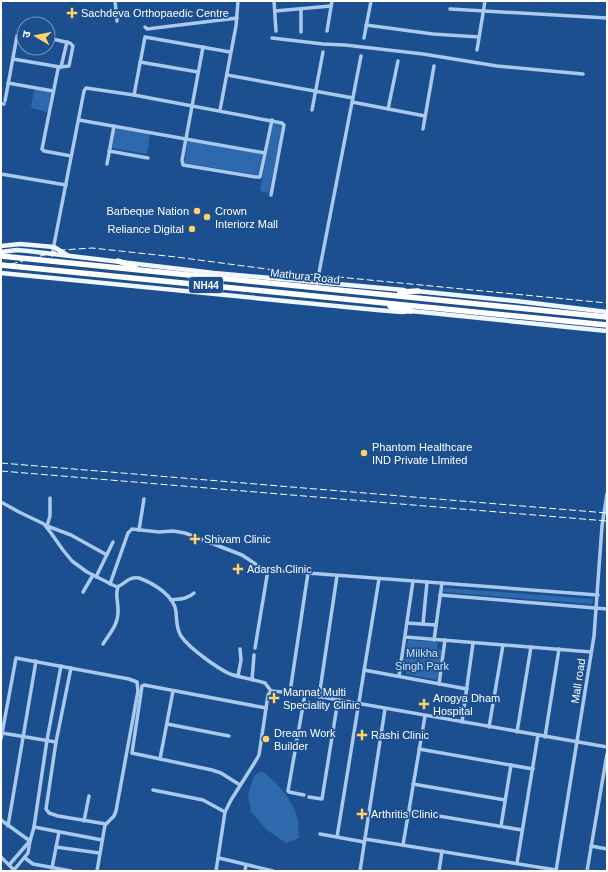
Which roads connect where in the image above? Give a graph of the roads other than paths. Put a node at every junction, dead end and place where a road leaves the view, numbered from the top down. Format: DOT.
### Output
graph roads {
  1 [pos="115,1"];
  2 [pos="238,1"];
  3 [pos="274,1"];
  4 [pos="332,1"];
  5 [pos="371,1"];
  6 [pos="485,1"];
  7 [pos="331,6"];
  8 [pos="302,9"];
  9 [pos="450,9"];
  10 [pos="483,10"];
  11 [pos="275,11"];
  12 [pos="237,18"];
  13 [pos="607,18"];
  14 [pos="117,21"];
  15 [pos="366,25"];
  16 [pos="144,27"];
  17 [pos="276,31"];
  18 [pos="327,31"];
  19 [pos="301,32"];
  20 [pos="479,37"];
  21 [pos="272,38"];
  22 [pos="364,38"];
  23 [pos="56,40"];
  24 [pos="16,42"];
  25 [pos="67,42"];
  26 [pos="202,47"];
  27 [pos="477,50"];
  28 [pos="230,52"];
  29 [pos="323,52"];
  30 [pos="361,56"];
  31 [pos="13,59"];
  32 [pos="398,61"];
  33 [pos="140,62"];
  34 [pos="434,66"];
  35 [pos="60,67"];
  36 [pos="198,72"];
  37 [pos="583,74"];
  38 [pos="227,75"];
  39 [pos="8,83"];
  40 [pos="53,91"];
  41 [pos="316,92"];
  42 [pos="134,95"];
  43 [pos="352,100"];
  44 [pos="3,103"];
  45 [pos="192,105"];
  46 [pos="388,109"];
  47 [pos="220,110"];
  48 [pos="312,110"];
  49 [pos="425,116"];
  50 [pos="78,120"];
  51 [pos="272,120"];
  52 [pos="114,126"];
  53 [pos="423,129"];
  54 [pos="186,139"];
  55 [pos="110,151"];
  56 [pos="265,153"];
  57 [pos="71,156"];
  58 [pos="148,158"];
  59 [pos="107,164"];
  60 [pos="1,174"];
  61 [pos="66,186"];
  62 [pos="271,195"];
  63 [pos="1,246"];
  64 [pos="54,247"];
  65 [pos="1,252"];
  66 [pos="52,255"];
  67 [pos="1,256"];
  68 [pos="69,256"];
  69 [pos="118,261"];
  70 [pos="1,265"];
  71 [pos="146,270"];
  72 [pos="1,272"];
  73 [pos="317,283"];
  74 [pos="418,291"];
  75 [pos="386,294"];
  76 [pos="411,308"];
  77 [pos="607,312"];
  78 [pos="607,325"];
  79 [pos="606,331"];
  80 [pos="607,494"];
  81 [pos="50,498"];
  82 [pos="144,499"];
  83 [pos="1,502"];
  84 [pos="47,526"];
  85 [pos="139,530"];
  86 [pos="113,542"];
  87 [pos="107,555"];
  88 [pos="268,570"];
  89 [pos="308,573"];
  90 [pos="94,576"];
  91 [pos="337,576"];
  92 [pos="379,579"];
  93 [pos="413,581"];
  94 [pos="427,582"];
  95 [pos="110,584"];
  96 [pos="442,584"];
  97 [pos="118,587"];
  98 [pos="83,592"];
  99 [pos="194,593"];
  100 [pos="440,595"];
  101 [pos="598,595"];
  102 [pos="171,600"];
  103 [pos="597,608"];
  104 [pos="607,609"];
  105 [pos="407,623"];
  106 [pos="423,624"];
  107 [pos="436,625"];
  108 [pos="405,637"];
  109 [pos="434,640"];
  110 [pos="445,640"];
  111 [pos="473,643"];
  112 [pos="102,644"];
  113 [pos="503,645"];
  114 [pos="531,647"];
  115 [pos="255,648"];
  116 [pos="240,649"];
  117 [pos="559,649"];
  118 [pos="591,652"];
  119 [pos="254,655"];
  120 [pos="36,661"];
  121 [pos="62,666"];
  122 [pos="71,668"];
  123 [pos="364,670"];
  124 [pos="238,676"];
  125 [pos="399,676"];
  126 [pos="252,680"];
  127 [pos="439,684"];
  128 [pos="466,688"];
  129 [pos="173,691"];
  130 [pos="271,691"];
  131 [pos="290,692"];
  132 [pos="305,694"];
  133 [pos="319,697"];
  134 [pos="338,700"];
  135 [pos="357,704"];
  136 [pos="266,708"];
  137 [pos="386,709"];
  138 [pos="424,716"];
  139 [pos="462,722"];
  140 [pos="167,724"];
  141 [pos="489,727"];
  142 [pos="517,732"];
  143 [pos="2,733"];
  144 [pos="538,735"];
  145 [pos="229,736"];
  146 [pos="24,737"];
  147 [pos="545,737"];
  148 [pos="1,739"];
  149 [pos="47,740"];
  150 [pos="56,742"];
  151 [pos="577,742"];
  152 [pos="607,747"];
  153 [pos="419,749"];
  154 [pos="607,754"];
  155 [pos="160,759"];
  156 [pos="511,765"];
  157 [pos="532,769"];
  158 [pos="605,782"];
  159 [pos="413,784"];
  160 [pos="240,785"];
  161 [pos="153,790"];
  162 [pos="304,795"];
  163 [pos="89,796"];
  164 [pos="309,797"];
  165 [pos="505,800"];
  166 [pos="409,811"];
  167 [pos="225,812"];
  168 [pos="1,820"];
  169 [pos="84,820"];
  170 [pos="106,824"];
  171 [pos="8,826"];
  172 [pos="501,826"];
  173 [pos="34,827"];
  174 [pos="522,830"];
  175 [pos="59,832"];
  176 [pos="320,834"];
  177 [pos="337,837"];
  178 [pos="102,840"];
  179 [pos="30,841"];
  180 [pos="364,841"];
  181 [pos="404,845"];
  182 [pos="592,846"];
  183 [pos="56,847"];
  184 [pos="607,849"];
  185 [pos="442,851"];
  186 [pos="99,853"];
  187 [pos="26,858"];
  188 [pos="219,858"];
  189 [pos="2,860"];
  190 [pos="516,863"];
  191 [pos="246,864"];
  192 [pos="9,865"];
  193 [pos="52,868"];
  194 [pos="556,870"];
  195 [pos="15,871"];
  196 [pos="71,871"];
  197 [pos="97,871"];
  198 [pos="216,871"];
  199 [pos="245,871"];
  200 [pos="273,871"];
  201 [pos="360,871"];
  202 [pos="439,871"];
  203 [pos="587,871"];
  1 -- 14 [label="street"];
  2 -- 12 [label="street"];
  3 -- 11 [label="street"];
  4 -- 7 [label="street"];
  5 -- 15 [label="street"];
  6 -- 10 [label="street"];
  7 -- 8 [label="street"];
  7 -- 18 [label="street"];
  8 -- 11 [label="street"];
  8 -- 19 [label="street"];
  9 -- 10 [label="street"];
  10 -- 13 [label="street"];
  10 -- 20 [label="street"];
  11 -- 17 [label="street"];
  12 -- 16 [label="street"];
  12 -- 28 [label="street"];
  15 -- 20 [label="street"];
  15 -- 22 [label="street"];
  20 -- 27 [label="street"];
  21 -- 37 [label="street"];
  23 -- 25 [label="street"];
  24 -- 31 [label="street"];
  25 -- 35 [label="street"];
  25 -- 35 [label="street"];
  26 -- 28 [label="street"];
  26 -- 33 [label="street"];
  26 -- 36 [label="street"];
  28 -- 38 [label="street"];
  29 -- 41 [label="street"];
  30 -- 43 [label="street"];
  31 -- 35 [label="street"];
  31 -- 39 [label="street"];
  32 -- 46 [label="street"];
  33 -- 36 [label="street"];
  33 -- 42 [label="street"];
  34 -- 49 [label="street"];
  35 -- 40 [label="street"];
  36 -- 45 [label="street"];
  38 -- 41 [label="street"];
  38 -- 47 [label="street"];
  39 -- 40 [label="street"];
  39 -- 44 [label="street"];
  40 -- 57 [label="street"];
  41 -- 43 [label="street"];
  41 -- 48 [label="street"];
  42 -- 45 [label="street"];
  42 -- 50 [label="street"];
  43 -- 46 [label="street"];
  43 -- 73 [label="street"];
  45 -- 47 [label="street"];
  45 -- 54 [label="street"];
  46 -- 49 [label="street"];
  47 -- 51 [label="street"];
  49 -- 53 [label="street"];
  50 -- 52 [label="street"];
  50 -- 57 [label="street"];
  51 -- 56 [label="street"];
  51 -- 62 [label="street"];
  52 -- 54 [label="street"];
  52 -- 55 [label="street"];
  54 -- 56 [label="street"];
  54 -- 56 [label="street"];
  55 -- 58 [label="street"];
  55 -- 59 [label="street"];
  57 -- 61 [label="street"];
  60 -- 61 [label="street"];
  61 -- 64 [label="street"];
  63 -- 64 [label="main road"];
  64 -- 66 [label="street"];
  64 -- 68 [label="main road"];
  65 -- 66 [label="main road"];
  66 -- 68 [label="main road"];
  67 -- 71 [label="highway, Mathura Road / NH44"];
  68 -- 69 [label="main road"];
  69 -- 71 [label="highway"];
  69 -- 73 [label="main road"];
  70 -- 76 [label="highway, Mathura Road / NH44"];
  71 -- 75 [label="highway, Mathura Road / NH44"];
  72 -- 76 [label="main road"];
  73 -- 74 [label="main road"];
  74 -- 75 [label="highway"];
  74 -- 77 [label="main road"];
  75 -- 77 [label="highway, Mathura Road / NH44"];
  76 -- 78 [label="highway, Mathura Road / NH44"];
  76 -- 79 [label="main road"];
  80 -- 101 [label="street, Mall road"];
  81 -- 84 [label="street"];
  82 -- 85 [label="street"];
  83 -- 84 [label="street"];
  84 -- 87 [label="street"];
  84 -- 90 [label="street"];
  85 -- 88 [label="street"];
  85 -- 95 [label="street"];
  86 -- 87 [label="street"];
  87 -- 90 [label="street"];
  88 -- 89 [label="street"];
  88 -- 115 [label="street"];
  89 -- 91 [label="street"];
  89 -- 131 [label="street"];
  90 -- 95 [label="street"];
  90 -- 98 [label="street"];
  91 -- 92 [label="street"];
  91 -- 133 [label="street"];
  92 -- 93 [label="street"];
  92 -- 123 [label="street"];
  93 -- 94 [label="street"];
  93 -- 105 [label="street"];
  94 -- 96 [label="street"];
  94 -- 106 [label="street"];
  95 -- 97 [label="street"];
  96 -- 100 [label="street"];
  96 -- 101 [label="street"];
  97 -- 102 [label="street"];
  97 -- 112 [label="street"];
  99 -- 102 [label="street"];
  100 -- 103 [label="street"];
  100 -- 107 [label="street"];
  101 -- 103 [label="street, Mall road"];
  102 -- 124 [label="street"];
  103 -- 104 [label="street"];
  103 -- 118 [label="street, Mall road"];
  105 -- 106 [label="street"];
  105 -- 108 [label="street"];
  106 -- 107 [label="street"];
  107 -- 109 [label="street"];
  108 -- 109 [label="street"];
  108 -- 125 [label="street"];
  109 -- 110 [label="street"];
  110 -- 111 [label="street"];
  110 -- 127 [label="street"];
  111 -- 113 [label="street"];
  111 -- 128 [label="street"];
  113 -- 114 [label="street"];
  113 -- 141 [label="street"];
  114 -- 117 [label="street"];
  114 -- 142 [label="street"];
  116 -- 124 [label="street"];
  117 -- 118 [label="street"];
  117 -- 147 [label="street"];
  118 -- 151 [label="street, Mall road"];
  119 -- 126 [label="street"];
  120 -- 121 [label="street"];
  120 -- 143 [label="street"];
  120 -- 146 [label="street"];
  121 -- 122 [label="street"];
  121 -- 149 [label="street"];
  122 -- 150 [label="street"];
  122 -- 170 [label="street"];
  123 -- 125 [label="street"];
  123 -- 135 [label="street"];
  124 -- 126 [label="street"];
  125 -- 127 [label="street"];
  126 -- 130 [label="street"];
  127 -- 128 [label="street"];
  128 -- 139 [label="street"];
  129 -- 136 [label="street"];
  129 -- 140 [label="street"];
  129 -- 155 [label="street"];
  130 -- 131 [label="street"];
  130 -- 136 [label="street"];
  131 -- 132 [label="street"];
  132 -- 133 [label="street"];
  132 -- 162 [label="street"];
  133 -- 134 [label="street"];
  134 -- 135 [label="street"];
  134 -- 164 [label="street"];
  135 -- 137 [label="street"];
  135 -- 177 [label="street"];
  136 -- 160 [label="street"];
  137 -- 138 [label="street"];
  137 -- 180 [label="street"];
  138 -- 139 [label="street"];
  138 -- 153 [label="street"];
  139 -- 141 [label="street"];
  140 -- 145 [label="street"];
  140 -- 155 [label="street"];
  141 -- 142 [label="street"];
  142 -- 144 [label="street"];
  143 -- 146 [label="street"];
  143 -- 148 [label="street"];
  144 -- 147 [label="street"];
  144 -- 157 [label="street"];
  146 -- 149 [label="street"];
  146 -- 171 [label="street"];
  147 -- 151 [label="street"];
  149 -- 150 [label="street"];
  149 -- 173 [label="street"];
  150 -- 169 [label="street"];
  151 -- 152 [label="street"];
  151 -- 194 [label="street, Mall road"];
  153 -- 156 [label="street"];
  153 -- 159 [label="street"];
  154 -- 158 [label="street"];
  155 -- 160 [label="street"];
  156 -- 157 [label="street"];
  156 -- 165 [label="street"];
  157 -- 174 [label="street"];
  158 -- 182 [label="street"];
  159 -- 165 [label="street"];
  159 -- 166 [label="street"];
  160 -- 167 [label="street"];
  161 -- 167 [label="street"];
  163 -- 169 [label="street"];
  165 -- 172 [label="street"];
  166 -- 172 [label="street"];
  166 -- 181 [label="street"];
  167 -- 188 [label="street"];
  168 -- 171 [label="street"];
  169 -- 170 [label="street"];
  170 -- 178 [label="street"];
  171 -- 179 [label="street"];
  172 -- 174 [label="street"];
  173 -- 175 [label="street"];
  173 -- 179 [label="street"];
  174 -- 190 [label="street"];
  175 -- 178 [label="street"];
  175 -- 183 [label="street"];
  176 -- 177 [label="street"];
  177 -- 180 [label="street"];
  178 -- 186 [label="street"];
  179 -- 187 [label="street"];
  179 -- 192 [label="street"];
  180 -- 181 [label="street"];
  180 -- 201 [label="street"];
  181 -- 185 [label="street"];
  182 -- 184 [label="street"];
  182 -- 203 [label="street"];
  183 -- 186 [label="street"];
  183 -- 193 [label="street"];
  185 -- 190 [label="street"];
  185 -- 202 [label="street"];
  186 -- 197 [label="street"];
  187 -- 193 [label="street"];
  187 -- 195 [label="street"];
  188 -- 191 [label="street"];
  188 -- 198 [label="street"];
  189 -- 192 [label="street"];
  190 -- 194 [label="street"];
  191 -- 199 [label="street"];
  191 -- 200 [label="street"];
  192 -- 195 [label="street"];
  193 -- 196 [label="street"];
}
